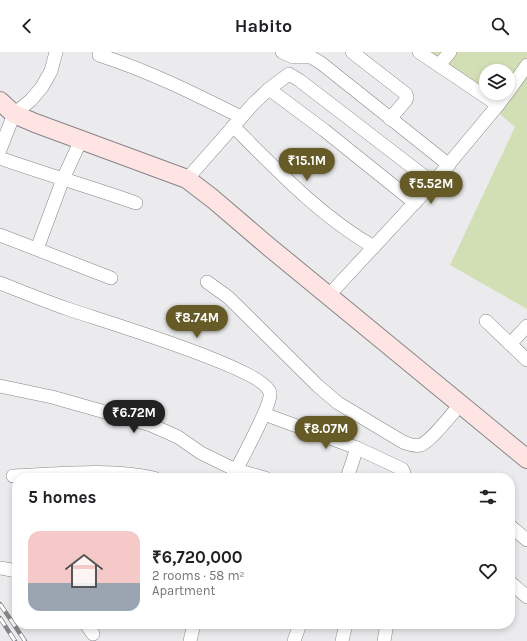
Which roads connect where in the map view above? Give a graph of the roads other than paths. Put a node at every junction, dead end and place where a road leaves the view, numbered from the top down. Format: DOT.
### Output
graph roads {
  1 [pos="56,52"];
  2 [pos="282,52"];
  3 [pos="352,52"];
  4 [pos="419,52"];
  5 [pos="450,52"];
  6 [pos="305,54"];
  7 [pos="99,55"];
  8 [pos="439,65"];
  9 [pos="527,65"];
  10 [pos="515,82"];
  11 [pos="270,89"];
  12 [pos="502,100"];
  13 [pos="0,102"];
  14 [pos="498,105"];
  15 [pos="14,114"];
  16 [pos="390,119"];
  17 [pos="237,122"];
  18 [pos="81,140"];
  19 [pos="0,150"];
  20 [pos="0,158"];
  21 [pos="449,165"];
  22 [pos="63,179"];
  23 [pos="187,179"];
  24 [pos="433,184"];
  25 [pos="415,203"];
  26 [pos="136,204"];
  27 [pos="0,235"];
  28 [pos="374,247"];
  29 [pos="37,249"];
  30 [pos="111,278"];
  31 [pos="207,282"];
  32 [pos="0,283"];
  33 [pos="329,295"];
  34 [pos="486,321"];
  35 [pos="527,326"];
  36 [pos="510,344"];
  37 [pos="527,360"];
  38 [pos="0,386"];
  39 [pos="461,403"];
  40 [pos="264,414"];
  41 [pos="357,448"];
  42 [pos="527,459"];
  43 [pos="74,473"];
  44 [pos="114,473"];
  45 [pos="232,473"];
  46 [pos="234,473"];
  47 [pos="349,473"];
  48 [pos="404,473"];
  49 [pos="515,530"];
  50 [pos="527,540"];
  51 [pos="0,568"];
  52 [pos="12,570"];
  53 [pos="515,586"];
  54 [pos="527,597"];
  55 [pos="193,629"];
  56 [pos="296,629"];
  57 [pos="345,629"];
  58 [pos="386,629"];
  59 [pos="190,641"];
  60 [pos="294,641"];
  61 [pos="342,641"];
  62 [pos="384,641"];
  1 -- 15 [label="street"];
  2 -- 6 [label="street"];
  3 -- 16 [label="street"];
  4 -- 8 [label="street"];
  5 -- 8 [label="street"];
  6 -- 16 [label="street"];
  7 -- 17 [label="street"];
  8 -- 14 [label="street"];
  9 -- 10 [label="street"];
  11 -- 17 [label="street"];
  11 -- 24 [label="street"];
  11 -- 25 [label="street"];
  12 -- 14 [label="street"];
  13 -- 15 [label="main road"];
  14 -- 21 [label="street"];
  15 -- 18 [label="main road"];
  15 -- 19 [label="street"];
  16 -- 21 [label="street"];
  17 -- 23 [label="street"];
  17 -- 28 [label="street"];
  18 -- 22 [label="street"];
  18 -- 23 [label="main road"];
  20 -- 22 [label="street"];
  21 -- 24 [label="street"];
  22 -- 26 [label="street"];
  22 -- 29 [label="street"];
  23 -- 33 [label="main road"];
  24 -- 25 [label="street"];
  25 -- 28 [label="street"];
  27 -- 29 [label="street"];
  28 -- 33 [label="street"];
  29 -- 30 [label="street"];
  31 -- 39 [label="street"];
  32 -- 40 [label="street"];
  33 -- 39 [label="main road"];
  34 -- 36 [label="street"];
  35 -- 36 [label="street"];
  36 -- 37 [label="street"];
  38 -- 45 [label="street"];
  39 -- 42 [label="main road"];
  40 -- 41 [label="street"];
  40 -- 46 [label="street"];
  41 -- 47 [label="street"];
  41 -- 48 [label="street"];
  43 -- 44 [label="street"];
  49 -- 50 [label="street"];
  51 -- 52 [label="street"];
  53 -- 54 [label="street"];
  55 -- 59 [label="street"];
  56 -- 60 [label="street"];
  57 -- 61 [label="street"];
  58 -- 62 [label="street"];
}
